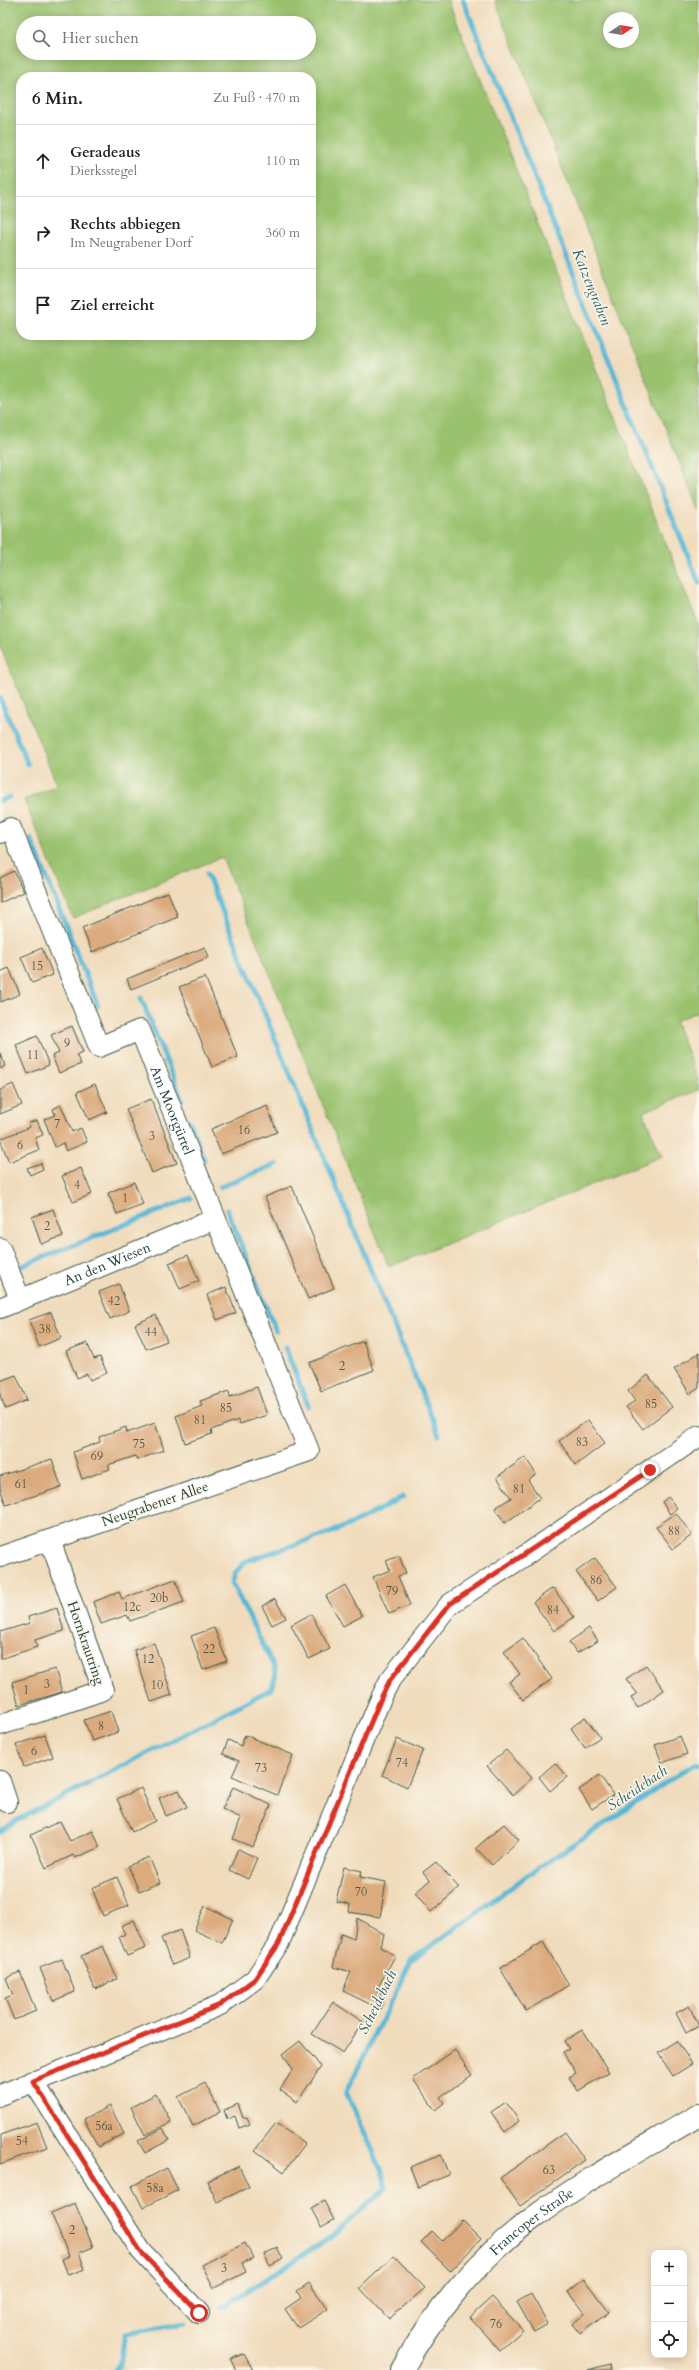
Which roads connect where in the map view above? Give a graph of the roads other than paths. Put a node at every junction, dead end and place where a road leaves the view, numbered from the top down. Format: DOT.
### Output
graph roads {
  1 [pos="5,831"];
  2 [pos="215,1219"];
  3 [pos="0,1248"];
  4 [pos="20,1299"];
  5 [pos="0,1308"];
  6 [pos="699,1436"];
  7 [pos="309,1451"];
  8 [pos="50,1540"];
  9 [pos="0,1557"];
  10 [pos="0,1725"];
  11 [pos="0,1781"];
  12 [pos="7,1802"];
  13 [pos="33,2081"];
  14 [pos="0,2094"];
  15 [pos="699,2115"];
  16 [pos="199,2313"];
  17 [pos="402,2370"];
  1 -- 2 [label="street, Am Moorgürtel"];
  2 -- 4 [label="street, An den Wiesen"];
  2 -- 7 [label="street, Am Moorgürtel"];
  3 -- 4 [label="street"];
  4 -- 5 [label="street, An den Wiesen"];
  6 -- 13 [label="street"];
  7 -- 8 [label="street, Neugrabener Allee"];
  8 -- 9 [label="street, Neugrabener Allee"];
  8 -- 10 [label="street, Hornkrautring"];
  11 -- 12 [label="street"];
  13 -- 14 [label="street"];
  13 -- 16 [label="street"];
  15 -- 17 [label="main road, Francoper Straße"];
}
